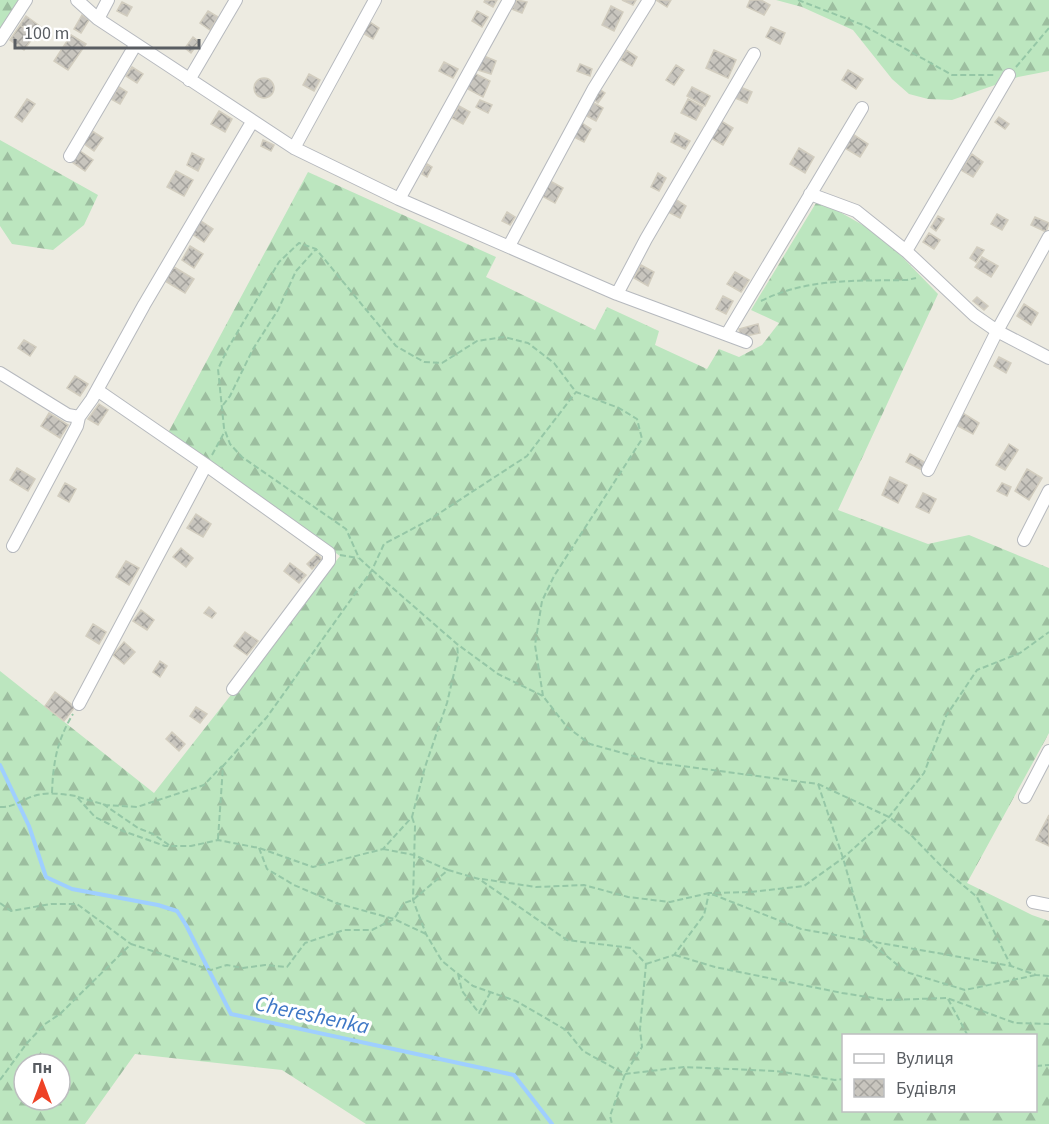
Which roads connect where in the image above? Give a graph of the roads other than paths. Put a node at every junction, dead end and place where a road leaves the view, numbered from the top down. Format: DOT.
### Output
graph roads {
  1 [pos="26,0"];
  2 [pos="76,0"];
  3 [pos="108,0"];
  4 [pos="236,0"];
  5 [pos="375,0"];
  6 [pos="509,0"];
  7 [pos="649,0"];
  8 [pos="98,19"];
  9 [pos="0,40"];
  10 [pos="136,44"];
  11 [pos="754,54"];
  12 [pos="1009,75"];
  13 [pos="189,80"];
  14 [pos="862,108"];
  15 [pos="252,122"];
  16 [pos="294,148"];
  17 [pos="70,156"];
  18 [pos="810,194"];
  19 [pos="399,199"];
  20 [pos="1049,237"];
  21 [pos="509,246"];
  22 [pos="906,251"];
  23 [pos="617,294"];
  24 [pos="998,331"];
  25 [pos="728,334"];
  26 [pos="746,342"];
  27 [pos="1049,358"];
  28 [pos="0,373"];
  29 [pos="97,390"];
  30 [pos="79,417"];
  31 [pos="206,465"];
  32 [pos="928,470"];
  33 [pos="1049,491"];
  34 [pos="1024,540"];
  35 [pos="13,546"];
  36 [pos="233,689"];
  37 [pos="79,704"];
  38 [pos="1049,751"];
  39 [pos="1025,797"];
  40 [pos="1033,902"];
  41 [pos="1049,905"];
  1 -- 9 [label="street"];
  2 -- 8 [label="street"];
  3 -- 8 [label="street"];
  4 -- 13 [label="street"];
  5 -- 16 [label="street"];
  6 -- 19 [label="street"];
  7 -- 21 [label="street"];
  8 -- 10 [label="street"];
  10 -- 13 [label="street"];
  10 -- 17 [label="street"];
  11 -- 23 [label="street"];
  12 -- 22 [label="street"];
  13 -- 15 [label="street"];
  14 -- 18 [label="street"];
  15 -- 16 [label="street"];
  15 -- 29 [label="street"];
  16 -- 19 [label="street"];
  18 -- 22 [label="street"];
  18 -- 25 [label="street"];
  19 -- 21 [label="street"];
  20 -- 24 [label="street"];
  21 -- 23 [label="street"];
  22 -- 24 [label="street"];
  23 -- 25 [label="street"];
  24 -- 27 [label="street"];
  24 -- 32 [label="street"];
  25 -- 26 [label="street"];
  28 -- 30 [label="street"];
  29 -- 30 [label="street"];
  29 -- 31 [label="street"];
  30 -- 35 [label="street"];
  31 -- 36 [label="street"];
  31 -- 37 [label="street"];
  33 -- 34 [label="street"];
  38 -- 39 [label="street"];
  40 -- 41 [label="street"];
}
